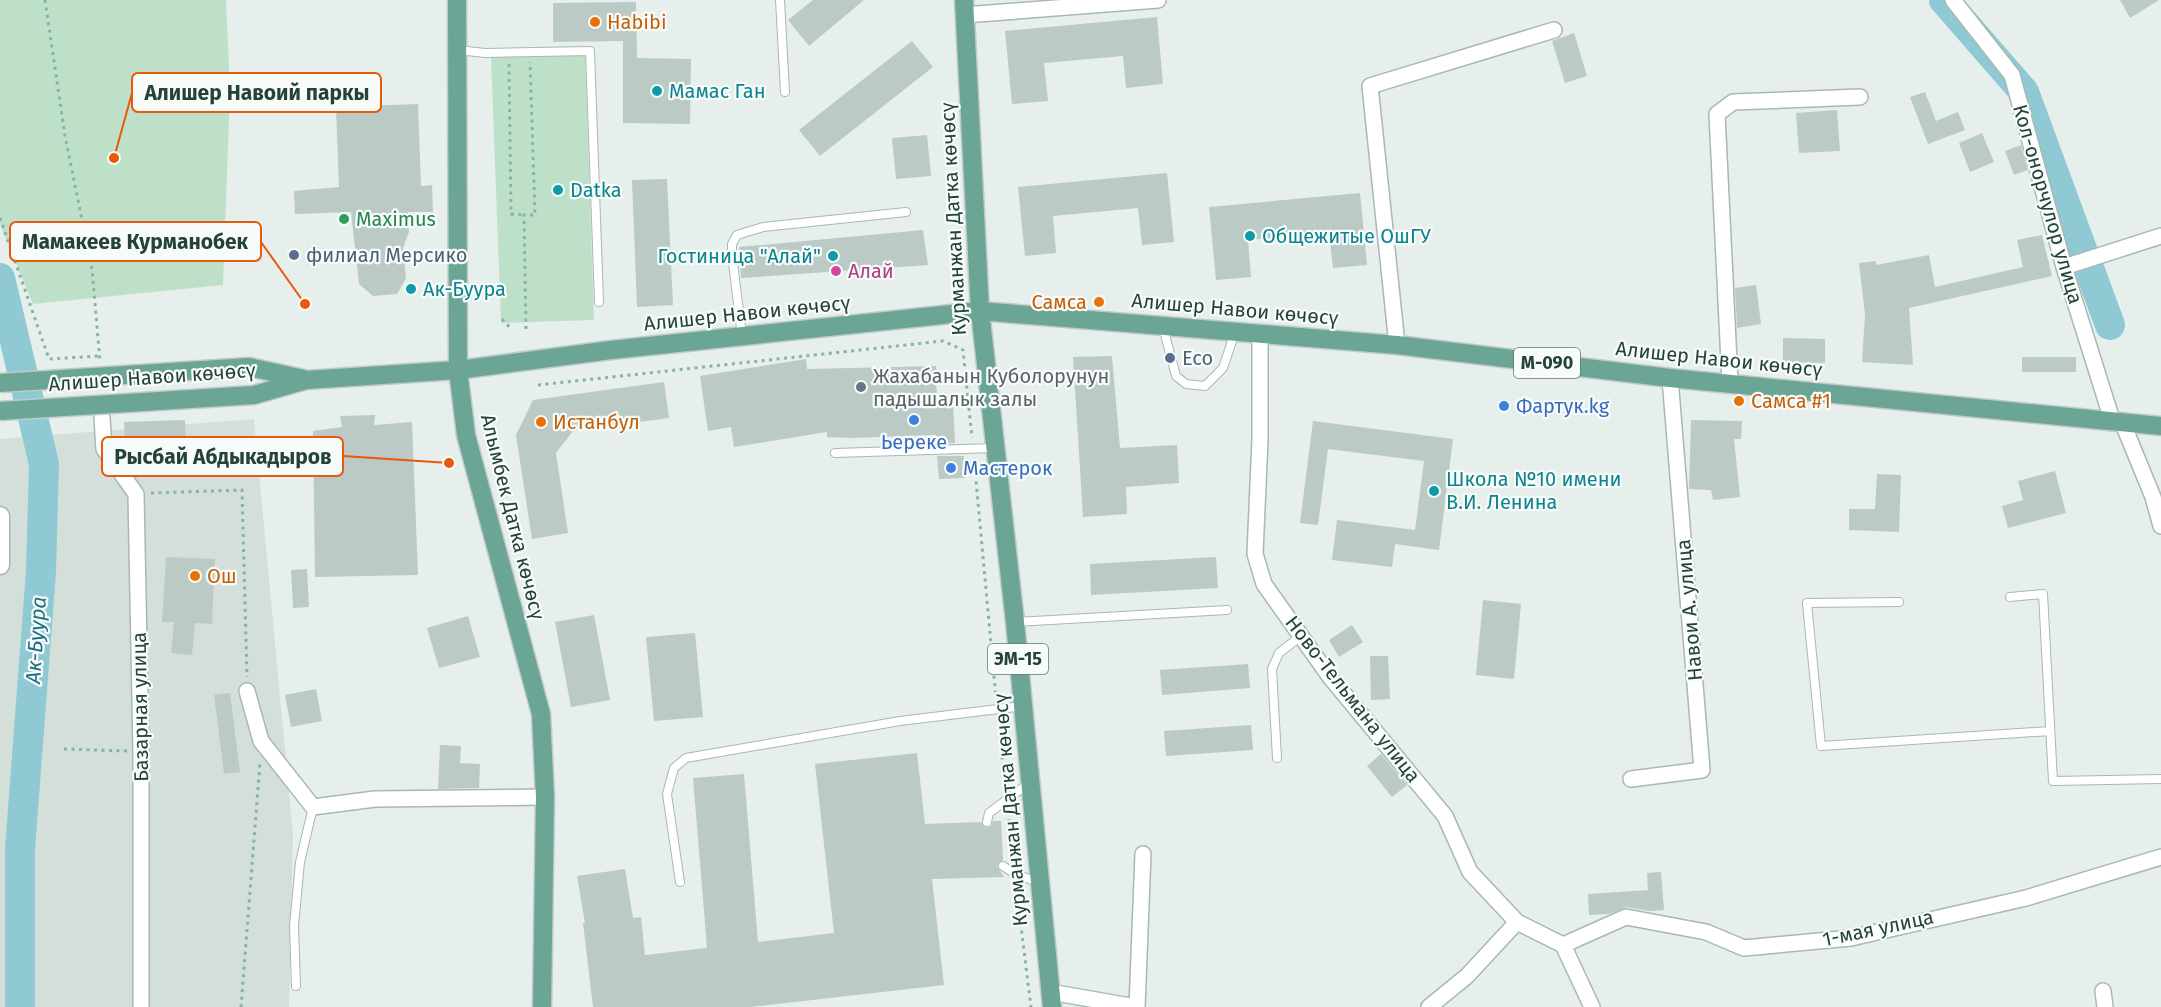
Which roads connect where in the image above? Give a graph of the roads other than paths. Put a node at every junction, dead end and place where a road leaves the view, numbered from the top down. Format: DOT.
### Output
graph roads {
  1 [pos="458,0"];
  2 [pos="780,0"];
  3 [pos="1158,0"];
  4 [pos="1953,0"];
  5 [pos="964,8"];
  6 [pos="1554,30"];
  7 [pos="458,50"];
  8 [pos="785,92"];
  9 [pos="1860,97"];
  10 [pos="906,212"];
  11 [pos="2161,236"];
  12 [pos="2064,267"];
  13 [pos="599,302"];
  14 [pos="980,311"];
  15 [pos="1162,325"];
  16 [pos="1235,331"];
  17 [pos="1260,333"];
  18 [pos="742,336"];
  19 [pos="1397,345"];
  20 [pos="458,370"];
  21 [pos="1670,378"];
  22 [pos="306,380"];
  23 [pos="0,383"];
  24 [pos="1730,383"];
  25 [pos="0,411"];
  26 [pos="102,417"];
  27 [pos="2118,423"];
  28 [pos="2161,426"];
  29 [pos="995,448"];
  30 [pos="835,453"];
  31 [pos="0,516"];
  32 [pos="2161,526"];
  33 [pos="0,565"];
  34 [pos="2010,597"];
  35 [pos="1899,602"];
  36 [pos="1227,610"];
  37 [pos="1015,622"];
  38 [pos="1301,636"];
  39 [pos="247,691"];
  40 [pos="1023,706"];
  41 [pos="2050,731"];
  42 [pos="1277,758"];
  43 [pos="1631,779"];
  44 [pos="2161,779"];
  45 [pos="1030,782"];
  46 [pos="545,796"];
  47 [pos="313,807"];
  48 [pos="987,822"];
  49 [pos="1143,854"];
  50 [pos="2161,858"];
  51 [pos="1003,866"];
  52 [pos="680,882"];
  53 [pos="1040,883"];
  54 [pos="1517,922"];
  55 [pos="1563,945"];
  56 [pos="296,986"];
  57 [pos="2103,991"];
  58 [pos="1051,1000"];
  59 [pos="141,1007"];
  60 [pos="542,1007"];
  61 [pos="1136,1007"];
  62 [pos="1429,1007"];
  63 [pos="1592,1007"];
  64 [pos="2105,1007"];
  1 -- 7 [label="main road, Алымбек Датка көчөсү"];
  2 -- 8 [label="lane"];
  3 -- 5 [label="street"];
  4 -- 12 [label="street, Кол-онорчулор улица"];
  5 -- 14 [label="main road, Курманжан Датка көчөсү"];
  6 -- 19 [label="street"];
  7 -- 13 [label="lane"];
  7 -- 20 [label="main road, Алымбек Датка көчөсү"];
  9 -- 24 [label="street"];
  10 -- 18 [label="lane"];
  11 -- 12 [label="street"];
  12 -- 27 [label="street, Кол-онорчулор улица"];
  14 -- 15 [label="main road, Алишер Навои көчөсү / М-090"];
  14 -- 18 [label="main road, Алишер Навои көчөсү"];
  14 -- 29 [label="main road, Курманжан Датка көчөсү / ЭМ-15"];
  15 -- 16 [label="main road, Алишер Навои көчөсү / М-090"];
  15 -- 16 [label="lane"];
  16 -- 17 [label="main road, Алишер Навои көчөсү / М-090"];
  17 -- 19 [label="main road, Алишер Навои көчөсү / М-090"];
  17 -- 38 [label="street, Ново-Тельмана улица"];
  18 -- 20 [label="main road, Алишер Навои көчөсү"];
  19 -- 21 [label="main road, Алишер Навои көчөсү / М-090"];
  20 -- 22 [label="main road, Алишер Навои көчөсү"];
  20 -- 46 [label="main road, Алымбек Датка көчөсү"];
  21 -- 24 [label="main road, Алишер Навои көчөсү / М-090"];
  21 -- 43 [label="street, Навои А. улица"];
  22 -- 23 [label="main road, Алишер Навои көчөсү, bridge"];
  22 -- 25 [label="main road, Алишер Навои көчөсү, bridge"];
  24 -- 27 [label="main road, Алишер Навои көчөсү / М-090"];
  26 -- 59 [label="street, Базарная улица"];
  27 -- 28 [label="main road, Алишер Навои көчөсү / М-090"];
  27 -- 32 [label="street, Кол-онорчулор улица"];
  29 -- 30 [label="lane"];
  29 -- 37 [label="main road, Курманжан Датка көчөсү / ЭМ-15"];
  31 -- 33 [label="street"];
  34 -- 41 [label="lane"];
  35 -- 41 [label="lane"];
  36 -- 37 [label="lane"];
  37 -- 40 [label="main road, Курманжан Датка көчөсү / ЭМ-15"];
  38 -- 42 [label="lane"];
  38 -- 54 [label="street, Ново-Тельмана улица"];
  39 -- 47 [label="street"];
  40 -- 45 [label="main road, Курманжан Датка көчөсү / ЭМ-15"];
  40 -- 52 [label="lane"];
  41 -- 44 [label="lane"];
  45 -- 48 [label="lane"];
  45 -- 53 [label="main road, Курманжан Датка көчөсү / ЭМ-15"];
  46 -- 47 [label="street"];
  46 -- 60 [label="main road, Алымбек Датка көчөсү"];
  47 -- 56 [label="lane"];
  49 -- 61 [label="street"];
  50 -- 55 [label="street, 1-мая улица"];
  51 -- 53 [label="lane"];
  53 -- 58 [label="main road, Курманжан Датка көчөсү / ЭМ-15"];
  54 -- 55 [label="street, Ново-Тельмана улица"];
  54 -- 62 [label="street"];
  55 -- 63 [label="street"];
  57 -- 64 [label="street"];
  58 -- 61 [label="street"];
}
